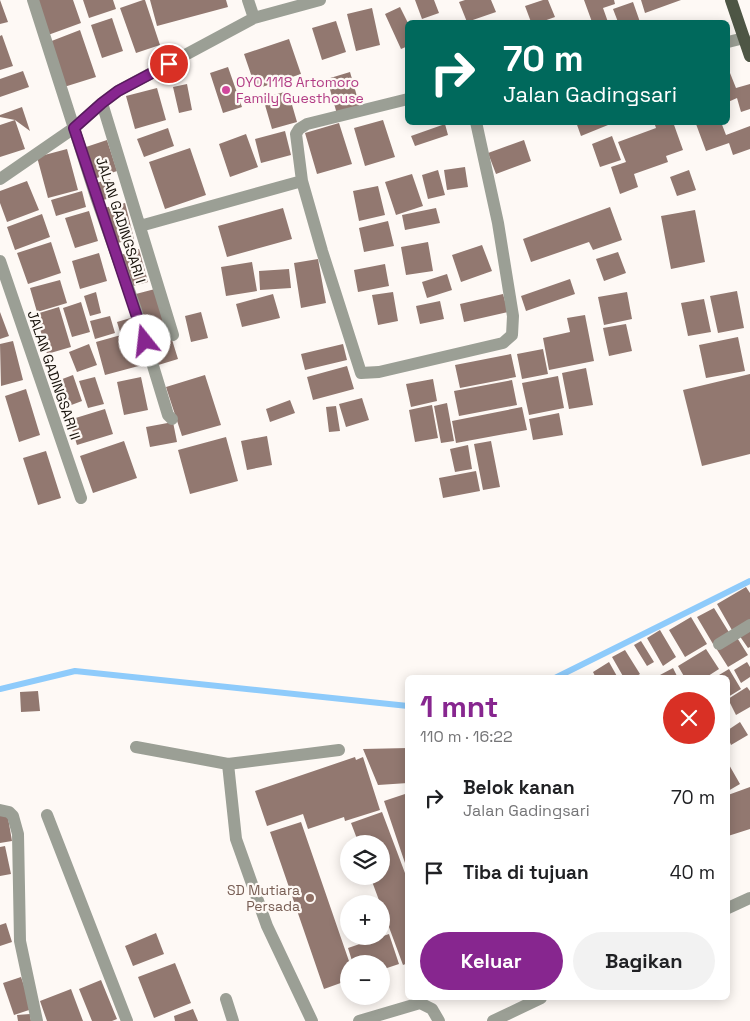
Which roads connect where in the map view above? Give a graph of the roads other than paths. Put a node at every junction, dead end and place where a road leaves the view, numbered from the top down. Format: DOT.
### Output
graph roads {
  1 [pos="34,0"];
  2 [pos="248,0"];
  3 [pos="320,0"];
  4 [pos="731,0"];
  5 [pos="254,18"];
  6 [pos="744,38"];
  7 [pos="730,42"];
  8 [pos="750,56"];
  9 [pos="405,100"];
  10 [pos="102,103"];
  11 [pos="477,125"];
  12 [pos="74,128"];
  13 [pos="0,178"];
  14 [pos="302,181"];
  15 [pos="140,226"];
  16 [pos="0,262"];
  17 [pos="173,335"];
  18 [pos="172,419"];
  19 [pos="81,498"];
  20 [pos="750,625"];
  21 [pos="718,644"];
  22 [pos="136,747"];
  23 [pos="339,750"];
  24 [pos="228,764"];
  25 [pos="0,810"];
  26 [pos="47,815"];
  27 [pos="750,898"];
  28 [pos="730,907"];
  29 [pos="226,999"];
  30 [pos="537,1000"];
  31 [pos="37,1021"];
  32 [pos="127,1021"];
  33 [pos="234,1021"];
  34 [pos="312,1021"];
  35 [pos="359,1021"];
  36 [pos="439,1021"];
  37 [pos="493,1021"];
  1 -- 12 [label="street, JALAN GADINGSARI I"];
  2 -- 5 [label="street"];
  3 -- 5 [label="street"];
  4 -- 6 [label="main road"];
  5 -- 10 [label="street"];
  6 -- 7 [label="street"];
  6 -- 8 [label="main road"];
  9 -- 14 [label="street"];
  10 -- 12 [label="street"];
  10 -- 15 [label="street"];
  11 -- 14 [label="street"];
  12 -- 13 [label="street"];
  12 -- 18 [label="street, JALAN GADINGSARI I"];
  14 -- 15 [label="street"];
  15 -- 17 [label="street"];
  16 -- 19 [label="street, JALAN GADINGSARI II"];
  20 -- 21 [label="street"];
  22 -- 24 [label="street"];
  23 -- 24 [label="street"];
  24 -- 34 [label="street"];
  25 -- 31 [label="street"];
  26 -- 32 [label="street"];
  27 -- 28 [label="street"];
  29 -- 33 [label="street"];
  30 -- 37 [label="street"];
  35 -- 36 [label="street"];
}
